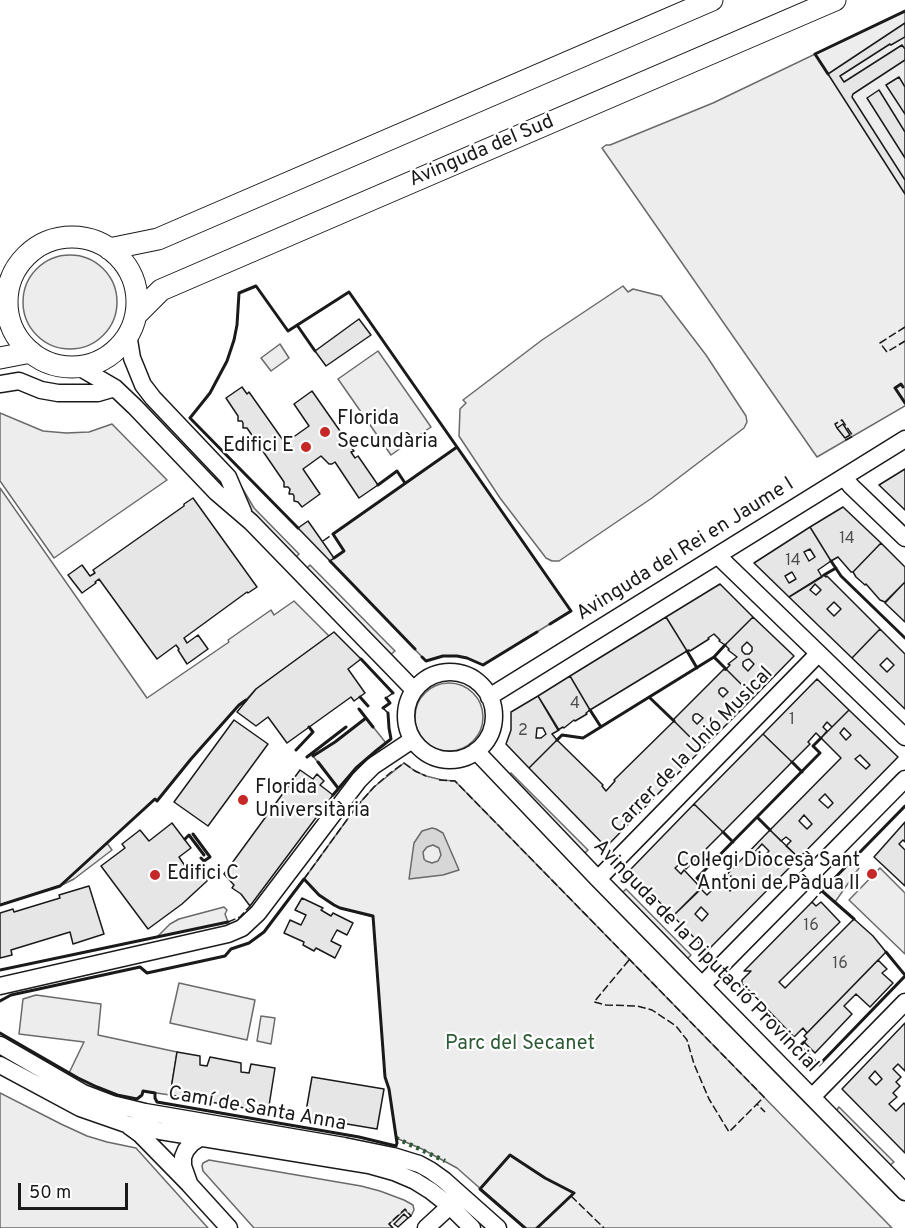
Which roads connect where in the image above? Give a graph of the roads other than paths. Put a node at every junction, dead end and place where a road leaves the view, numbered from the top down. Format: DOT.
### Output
graph roads {
  1 [pos="712,0"];
  2 [pos="835,0"];
  3 [pos="109,249"];
  4 [pos="4,293"];
  5 [pos="132,325"];
  6 [pos="31,352"];
  7 [pos="0,358"];
  8 [pos="79,367"];
  9 [pos="0,384"];
  10 [pos="115,388"];
  11 [pos="905,439"];
  12 [pos="844,477"];
  13 [pos="250,522"];
  14 [pos="905,538"];
  15 [pos="718,556"];
  16 [pos="818,654"];
  17 [pos="414,690"];
  18 [pos="489,697"];
  19 [pos="905,737"];
  20 [pos="412,740"];
  21 [pos="476,751"];
  22 [pos="905,779"];
  23 [pos="598,879"];
  24 [pos="702,985"];
  25 [pos="0,986"];
  26 [pos="905,1002"];
  27 [pos="0,1045"];
  28 [pos="0,1065"];
  29 [pos="812,1096"];
  30 [pos="126,1124"];
  31 [pos="201,1137"];
  32 [pos="189,1184"];
  33 [pos="903,1186"];
  34 [pos="450,1206"];
  35 [pos="229,1228"];
  36 [pos="426,1228"];
  37 [pos="472,1228"];
  38 [pos="498,1228"];
  1 -- 3 [label="main road"];
  2 -- 5 [label="main road, Avinguda del Sud"];
  3 -- 4 [label="main road"];
  3 -- 5 [label="main road"];
  4 -- 6 [label="main road"];
  5 -- 8 [label="main road"];
  5 -- 13 [label="street"];
  6 -- 7 [label="main road"];
  6 -- 8 [label="main road"];
  8 -- 10 [label="street"];
  9 -- 10 [label="street"];
  10 -- 13 [label="street"];
  11 -- 12 [label="street, Avinguda del Rei en Jaume I"];
  12 -- 14 [label="street"];
  12 -- 15 [label="street, Avinguda del Rei en Jaume I"];
  13 -- 17 [label="street"];
  15 -- 16 [label="street"];
  15 -- 18 [label="street, Avinguda del Rei en Jaume I"];
  16 -- 19 [label="street"];
  16 -- 23 [label="street, Carrer de la Unió Musical"];
  17 -- 18 [label="street"];
  17 -- 20 [label="street"];
  18 -- 21 [label="street"];
  20 -- 21 [label="street"];
  20 -- 25 [label="street"];
  21 -- 23 [label="street, Avinguda de la Diputació Provincial"];
  22 -- 24 [label="street"];
  23 -- 24 [label="street, Avinguda de la Diputació Provincial"];
  24 -- 29 [label="street, Avinguda de la Diputació Provincial"];
  26 -- 29 [label="street"];
  27 -- 38 [label="street, Camí de Santa Anna"];
  28 -- 30 [label="street"];
  29 -- 33 [label="street, Avinguda de la Diputació Provincial"];
  30 -- 31 [label="street"];
  30 -- 32 [label="street"];
  31 -- 32 [label="street"];
  31 -- 34 [label="street"];
  32 -- 35 [label="street"];
  34 -- 36 [label="street"];
  34 -- 37 [label="street"];
}
